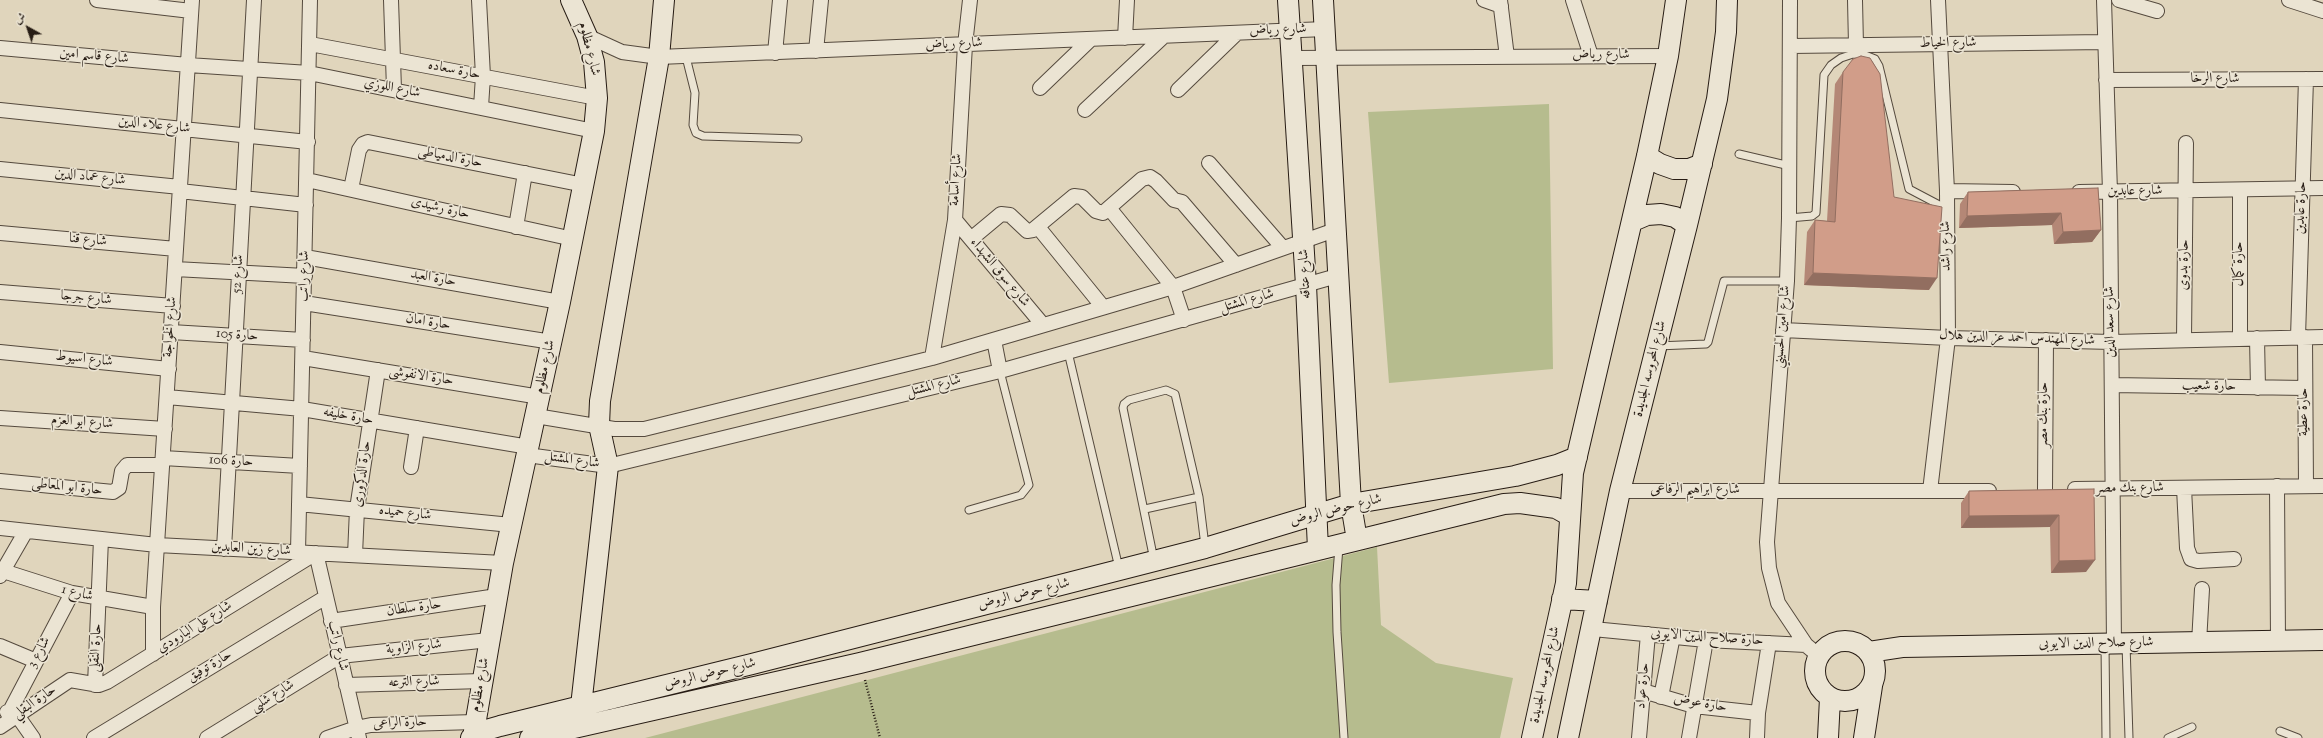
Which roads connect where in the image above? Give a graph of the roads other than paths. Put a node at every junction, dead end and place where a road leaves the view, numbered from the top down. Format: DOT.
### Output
graph roads {
  1 [pos="97,0"];
  2 [pos="254,0"];
  3 [pos="310,0"];
  4 [pos="391,0"];
  5 [pos="479,0"];
  6 [pos="571,0"];
  7 [pos="664,0"];
  8 [pos="780,0"];
  9 [pos="821,0"];
  10 [pos="970,0"];
  11 [pos="1126,0"];
  12 [pos="1288,0"];
  13 [pos="1323,0"];
  14 [pos="1484,0"];
  15 [pos="1573,0"];
  16 [pos="1676,0"];
  17 [pos="1727,0"];
  18 [pos="1790,0"];
  19 [pos="1855,0"];
  20 [pos="1938,0"];
  21 [pos="2104,0"];
  22 [pos="2119,0"];
  23 [pos="2288,0"];
  24 [pos="1501,3"];
  25 [pos="192,5"];
  26 [pos="2156,11"];
  27 [pos="2323,11"];
  28 [pos="1325,29"];
  29 [pos="1291,30"];
  30 [pos="1237,33"];
  31 [pos="587,36"];
  32 [pos="1164,36"];
  33 [pos="1125,38"];
  34 [pos="1091,39"];
  35 [pos="2105,42"];
  36 [pos="310,44"];
  37 [pos="1940,44"];
  38 [pos="964,45"];
  39 [pos="1856,45"];
  40 [pos="1791,46"];
  41 [pos="0,48"];
  42 [pos="816,51"];
  43 [pos="775,53"];
  44 [pos="1590,56"];
  45 [pos="1668,56"];
  46 [pos="659,57"];
  47 [pos="686,57"];
  48 [pos="1507,57"];
  49 [pos="1293,58"];
  50 [pos="1326,58"];
  51 [pos="393,60"];
  52 [pos="188,65"];
  53 [pos="250,68"];
  54 [pos="309,73"];
  55 [pos="483,76"];
  56 [pos="2306,79"];
  57 [pos="2323,79"];
  58 [pos="2106,80"];
  59 [pos="1040,88"];
  60 [pos="394,89"];
  61 [pos="1178,90"];
  62 [pos="597,98"];
  63 [pos="481,107"];
  64 [pos="0,110"];
  65 [pos="1086,110"];
  66 [pos="184,129"];
  67 [pos="594,131"];
  68 [pos="246,136"];
  69 [pos="798,139"];
  70 [pos="308,142"];
  71 [pos="2186,143"];
  72 [pos="1739,154"];
  73 [pos="1647,156"];
  74 [pos="1209,163"];
  75 [pos="1702,164"];
  76 [pos="1790,166"];
  77 [pos="0,169"];
  78 [pos="525,173"];
  79 [pos="307,180"];
  80 [pos="584,185"];
  81 [pos="2323,188"];
  82 [pos="180,189"];
  83 [pos="351,189"];
  84 [pos="2303,189"];
  85 [pos="2240,190"];
  86 [pos="1947,191"];
  87 [pos="2186,191"];
  88 [pos="2025,192"];
  89 [pos="2064,192"];
  90 [pos="2110,192"];
  91 [pos="243,198"];
  92 [pos="306,204"];
  93 [pos="1109,208"];
  94 [pos="1947,209"];
  95 [pos="1789,218"];
  96 [pos="955,220"];
  97 [pos="1633,221"];
  98 [pos="1688,225"];
  99 [pos="516,227"];
  100 [pos="1038,227"];
  101 [pos="1334,230"];
  102 [pos="0,233"];
  103 [pos="573,239"];
  104 [pos="971,239"];
  105 [pos="1304,240"];
  106 [pos="1283,248"];
  107 [pos="176,249"];
  108 [pos="305,256"];
  109 [pos="1236,265"];
  110 [pos="175,269"];
  111 [pos="239,272"];
  112 [pos="305,276"];
  113 [pos="1337,276"];
  114 [pos="1787,281"];
  115 [pos="1306,285"];
  116 [pos="1173,287"];
  117 [pos="0,292"];
  118 [pos="560,302"];
  119 [pos="304,303"];
  120 [pos="173,306"];
  121 [pos="1103,308"];
  122 [pos="1184,320"];
  123 [pos="1043,325"];
  124 [pos="1783,330"];
  125 [pos="171,332"];
  126 [pos="236,336"];
  127 [pos="2302,337"];
  128 [pos="2323,337"];
  129 [pos="1948,338"];
  130 [pos="2257,338"];
  131 [pos="2240,339"];
  132 [pos="303,340"];
  133 [pos="994,340"];
  134 [pos="2046,340"];
  135 [pos="2184,340"];
  136 [pos="552,342"];
  137 [pos="2112,342"];
  138 [pos="1657,346"];
  139 [pos="0,352"];
  140 [pos="1068,352"];
  141 [pos="303,358"];
  142 [pos="932,358"];
  143 [pos="169,369"];
  144 [pos="378,370"];
  145 [pos="1000,371"];
  146 [pos="2112,385"];
  147 [pos="2258,388"];
  148 [pos="2305,388"];
  149 [pos="167,397"];
  150 [pos="232,403"];
  151 [pos="538,406"];
  152 [pos="302,409"];
  153 [pos="0,418"];
  154 [pos="371,420"];
  155 [pos="599,425"];
  156 [pos="417,428"];
  157 [pos="165,429"];
  158 [pos="528,451"];
  159 [pos="1577,456"];
  160 [pos="163,462"];
  161 [pos="228,462"];
  162 [pos="300,466"];
  163 [pos="608,466"];
  164 [pos="411,467"];
  165 [pos="0,481"];
  166 [pos="2277,486"];
  167 [pos="2306,486"];
  168 [pos="2323,486"];
  169 [pos="2184,488"];
  170 [pos="2113,489"];
  171 [pos="2007,490"];
  172 [pos="2030,490"];
  173 [pos="2045,490"];
  174 [pos="1620,491"];
  175 [pos="1770,491"];
  176 [pos="1930,492"];
  177 [pos="1199,497"];
  178 [pos="299,504"];
  179 [pos="1350,504"];
  180 [pos="357,509"];
  181 [pos="1146,509"];
  182 [pos="969,510"];
  183 [pos="1318,513"];
  184 [pos="1570,516"];
  185 [pos="512,525"];
  186 [pos="0,528"];
  187 [pos="26,531"];
  188 [pos="101,539"];
  189 [pos="1348,542"];
  190 [pos="157,545"];
  191 [pos="1206,548"];
  192 [pos="224,549"];
  193 [pos="1318,549"];
  194 [pos="298,552"];
  195 [pos="316,553"];
  196 [pos="355,555"];
  197 [pos="2234,559"];
  198 [pos="1154,561"];
  199 [pos="504,563"];
  200 [pos="1119,570"];
  201 [pos="1,574"];
  202 [pos="2202,589"];
  203 [pos="72,593"];
  204 [pos="497,596"];
  205 [pos="326,597"];
  206 [pos="1562,599"];
  207 [pos="100,600"];
  208 [pos="1597,601"];
  209 [pos="153,607"];
  210 [pos="331,621"];
  211 [pos="1592,629"];
  212 [pos="1648,634"];
  213 [pos="1673,636"];
  214 [pos="489,640"];
  215 [pos="1706,640"];
  216 [pos="2323,640"];
  217 [pos="2278,641"];
  218 [pos="1769,643"];
  219 [pos="2200,643"];
  220 [pos="2115,644"];
  221 [pos="0,646"];
  222 [pos="1812,650"];
  223 [pos="1870,652"];
  224 [pos="153,654"];
  225 [pos="340,656"];
  226 [pos="36,661"];
  227 [pos="752,664"];
  228 [pos="482,680"];
  229 [pos="95,685"];
  230 [pos="346,685"];
  231 [pos="664,686"];
  232 [pos="1872,686"];
  233 [pos="758,687"];
  234 [pos="1643,691"];
  235 [pos="1661,697"];
  236 [pos="1830,698"];
  237 [pos="581,706"];
  238 [pos="1694,706"];
  239 [pos="667,708"];
  240 [pos="8,713"];
  241 [pos="1758,713"];
  242 [pos="0,727"];
  243 [pos="2192,727"];
  244 [pos="2280,731"];
  245 [pos="473,732"];
  246 [pos="357,733"];
  247 [pos="33,738"];
  248 [pos="94,738"];
  249 [pos="207,738"];
  250 [pos="327,738"];
  251 [pos="530,738"];
  252 [pos="1344,738"];
  253 [pos="1532,738"];
  254 [pos="1568,738"];
  255 [pos="1639,738"];
  256 [pos="1689,738"];
  257 [pos="1758,738"];
  258 [pos="1828,738"];
  259 [pos="1864,738"];
  260 [pos="2106,738"];
  261 [pos="2129,738"];
  262 [pos="2168,738"];
  263 [pos="2298,738"];
  1 -- 25 [label="street"];
  2 -- 53 [label="street, شارع 52"];
  3 -- 36 [label="street, شارع راتب"];
  4 -- 51 [label="street"];
  5 -- 55 [label="street"];
  6 -- 31 [label="main road, شارع مظلوم"];
  7 -- 46 [label="main road"];
  8 -- 43 [label="street"];
  9 -- 42 [label="street"];
  10 -- 38 [label="street, شارع أسامة"];
  11 -- 33 [label="street"];
  12 -- 29 [label="main road, شارع عتاقه"];
  13 -- 28 [label="main road"];
  14 -- 24 [label="street"];
  15 -- 44 [label="street"];
  16 -- 45 [label="main road, شارع المحروسه الجديدة"];
  17 -- 75 [label="main road, شارع المحروسه الجديدة"];
  18 -- 40 [label="street, شارع امين الحسيني"];
  19 -- 39 [label="street"];
  20 -- 37 [label="street, شارع راشد"];
  21 -- 35 [label="street, شارع سعد الدين"];
  22 -- 26 [label="street"];
  23 -- 27 [label="street"];
  24 -- 48 [label="street"];
  25 -- 52 [label="street, شارع الخواجة"];
  28 -- 29 [label="street, شارع رياض"];
  28 -- 50 [label="main road"];
  29 -- 30 [label="street, شارع رياض"];
  29 -- 49 [label="main road, شارع عتاقه"];
  30 -- 32 [label="street, شارع رياض"];
  30 -- 61 [label="street"];
  31 -- 46 [label="street, شارع رياض"];
  31 -- 62 [label="main road, شارع مظلوم"];
  32 -- 33 [label="street, شارع رياض"];
  32 -- 65 [label="street"];
  33 -- 34 [label="street, شارع رياض"];
  34 -- 38 [label="street, شارع رياض"];
  34 -- 59 [label="street"];
  35 -- 37 [label="street, شارع الخياط"];
  35 -- 58 [label="street, شارع سعد الدين"];
  36 -- 51 [label="street, حارة سعاده"];
  36 -- 54 [label="street, شارع راتب"];
  37 -- 39 [label="street, شارع الخياط"];
  37 -- 86 [label="street, شارع راشد"];
  38 -- 42 [label="street, شارع رياض"];
  38 -- 96 [label="street, شارع أسامة"];
  39 -- 40 [label="street, شارع الخياط"];
  40 -- 76 [label="street, شارع امين الحسيني"];
  41 -- 52 [label="street, شارع قاسم امين"];
  42 -- 43 [label="street, شارع رياض"];
  43 -- 47 [label="street, شارع رياض"];
  44 -- 45 [label="street, شارع رياض"];
  44 -- 48 [label="street, شارع رياض"];
  45 -- 73 [label="main road, شارع المحروسه الجديدة"];
  46 -- 47 [label="street, شارع رياض"];
  46 -- 155 [label="main road"];
  47 -- 69 [label="lane"];
  48 -- 50 [label="street, شارع رياض"];
  49 -- 50 [label="street, شارع رياض"];
  49 -- 105 [label="main road, شارع عتاقه"];
  50 -- 101 [label="main road"];
  51 -- 55 [label="street, حارة سعاده"];
  51 -- 60 [label="street"];
  52 -- 53 [label="street, شارع اللوزي"];
  52 -- 66 [label="street, شارع الخواجة"];
  53 -- 54 [label="street, شارع اللوزي"];
  53 -- 68 [label="street, شارع 52"];
  54 -- 60 [label="street, شارع اللوزي"];
  54 -- 70 [label="street, شارع راتب"];
  55 -- 62 [label="street, حارة سعاده"];
  55 -- 63 [label="street"];
  56 -- 57 [label="street, شارع الرخا"];
  56 -- 58 [label="street, شارع الرخا"];
  56 -- 84 [label="street, حارة عابدين"];
  58 -- 90 [label="street, شارع سعد الدين"];
  60 -- 63 [label="street, شارع اللوزي"];
  62 -- 67 [label="main road, شارع مظلوم"];
  63 -- 67 [label="street, شارع اللوزي"];
  64 -- 66 [label="street, شارع علاء الدين"];
  66 -- 68 [label="street, شارع علاء الدين"];
  66 -- 82 [label="street, شارع الخواجة"];
  67 -- 80 [label="main road, شارع مظلوم"];
  68 -- 70 [label="street, شارع علاء الدين"];
  68 -- 91 [label="street, شارع 52"];
  70 -- 79 [label="street, شارع راتب"];
  71 -- 87 [label="street, حارة بدوى"];
  72 -- 76 [label="lane"];
  73 -- 75 [label="main road"];
  73 -- 97 [label="main road, شارع المحروسه الجديدة"];
  74 -- 106 [label="street"];
  75 -- 98 [label="main road, شارع المحروسه الجديدة"];
  76 -- 95 [label="street, شارع امين الحسيني"];
  77 -- 82 [label="street, شارع عماد الدين"];
  78 -- 80 [label="street, حارة الدمياطى"];
  78 -- 83 [label="street, حارة الدمياطى"];
  78 -- 99 [label="street"];
  79 -- 83 [label="street, حارة رشيدى"];
  79 -- 92 [label="street, شارع راتب"];
  80 -- 103 [label="main road, شارع مظلوم"];
  81 -- 84 [label="street, شارع عابدين"];
  82 -- 91 [label="street, شارع عماد الدين"];
  82 -- 107 [label="street, شارع الخواجة"];
  83 -- 99 [label="street, حارة رشيدى"];
  84 -- 85 [label="street, شارع عابدين"];
  84 -- 127 [label="street, حارة عابدين"];
  85 -- 87 [label="street, شارع عابدين"];
  85 -- 131 [label="street, حارة كمال"];
  86 -- 88 [label="street"];
  86 -- 94 [label="street, شارع راشد"];
  87 -- 90 [label="street, شارع عابدين"];
  87 -- 135 [label="street, حارة بدوى"];
  89 -- 90 [label="street, شارع عابدين"];
  90 -- 137 [label="street, شارع سعد الدين"];
  91 -- 92 [label="street, شارع عماد الدين"];
  91 -- 111 [label="street, شارع 52"];
  92 -- 108 [label="street, شارع راتب"];
  93 -- 100 [label="street"];
  93 -- 109 [label="street"];
  93 -- 116 [label="street"];
  94 -- 95 [label="lane"];
  94 -- 129 [label="street, شارع راشد"];
  95 -- 114 [label="street, شارع امين الحسيني"];
  96 -- 104 [label="street, شارع سوق الشهداء"];
  96 -- 142 [label="street, شارع أسامة"];
  97 -- 98 [label="main road"];
  97 -- 159 [label="main road, شارع المحروسه الجديدة"];
  98 -- 138 [label="main road, شارع المحروسه الجديدة"];
  99 -- 103 [label="street, حارة رشيدى"];
  100 -- 104 [label="street"];
  100 -- 121 [label="street"];
  101 -- 105 [label="street, شارع المشتل"];
  101 -- 113 [label="main road"];
  102 -- 107 [label="street, شارع قنا"];
  103 -- 118 [label="main road, شارع مظلوم"];
  104 -- 123 [label="street, شارع سوق الشهداء"];
  105 -- 106 [label="street, شارع المشتل"];
  105 -- 115 [label="main road, شارع عتاقه"];
  106 -- 109 [label="street, شارع المشتل"];
  107 -- 110 [label="street, شارع الخواجة"];
  108 -- 112 [label="street, شارع راتب"];
  108 -- 118 [label="street, حارة العبد"];
  109 -- 116 [label="street, شارع المشتل"];
  110 -- 111 [label="street"];
  110 -- 120 [label="street, شارع الخواجة"];
  111 -- 112 [label="street"];
  111 -- 126 [label="street, شارع 52"];
  112 -- 119 [label="street, شارع راتب"];
  113 -- 115 [label="street, شارع المشتل"];
  113 -- 179 [label="main road"];
  114 -- 124 [label="street, شارع امين الحسيني"];
  114 -- 138 [label="lane"];
  115 -- 122 [label="street, شارع المشتل"];
  115 -- 183 [label="main road, شارع عتاقه"];
  116 -- 121 [label="street, شارع المشتل"];
  116 -- 122 [label="street"];
  117 -- 120 [label="street, شارع جرجا"];
  118 -- 136 [label="main road, شارع مظلوم"];
  119 -- 132 [label="street, شارع راتب"];
  119 -- 136 [label="street, حارة امان"];
  120 -- 125 [label="street, شارع الخواجة"];
  121 -- 123 [label="street, شارع المشتل"];
  122 -- 140 [label="street, شارع المشتل"];
  123 -- 133 [label="street, شارع المشتل"];
  124 -- 129 [label="street, شارع المهندس احمد عز الدين هلال"];
  124 -- 175 [label="street, شارع امين الحسيني"];
  125 -- 126 [label="street, حارة 105"];
  125 -- 143 [label="street, شارع الخواجة"];
  126 -- 132 [label="street, حارة 105"];
  126 -- 150 [label="street, شارع 52"];
  127 -- 128 [label="street, شارع المهندس احمد عز الدين هلال"];
  127 -- 130 [label="street, شارع المهندس احمد عز الدين هلال"];
  127 -- 148 [label="street, حارة عطية"];
  129 -- 134 [label="street, شارع المهندس احمد عز الدين هلال"];
  129 -- 176 [label="street, شارع راشد"];
  130 -- 131 [label="street, شارع المهندس احمد عز الدين هلال"];
  130 -- 147 [label="street"];
  131 -- 135 [label="street, شارع المهندس احمد عز الدين هلال"];
  132 -- 141 [label="street, شارع راتب"];
  133 -- 142 [label="street, شارع المشتل"];
  133 -- 145 [label="street"];
  134 -- 137 [label="street, شارع المهندس احمد عز الدين هلال"];
  134 -- 173 [label="street, حارة بنك مصر"];
  135 -- 137 [label="street, شارع المهندس احمد عز الدين هلال"];
  136 -- 151 [label="main road, شارع مظلوم"];
  137 -- 146 [label="street, شارع سعد الدين"];
  138 -- 174 [label="main road, شارع المحروسه الجديدة"];
  139 -- 143 [label="street, شارع اسيوط"];
  140 -- 145 [label="street, شارع المشتل"];
  140 -- 200 [label="lane"];
  141 -- 144 [label="street, حارة الانفوشى"];
  141 -- 152 [label="street, شارع راتب"];
  142 -- 155 [label="street, شارع المشتل"];
  143 -- 149 [label="street, شارع الخواجة"];
  144 -- 151 [label="street, حارة الانفوشى"];
  144 -- 154 [label="street, حارة الدكرورى"];
  145 -- 163 [label="street, شارع المشتل"];
  145 -- 182 [label="lane"];
  146 -- 147 [label="street, حارة شعيب"];
  146 -- 170 [label="street, شارع سعد الدين"];
  147 -- 148 [label="street, حارة شعيب"];
  148 -- 167 [label="street, حارة عطية"];
  149 -- 150 [label="street, حارة خليفه"];
  149 -- 157 [label="street, شارع الخواجة"];
  150 -- 152 [label="street, حارة خليفه"];
  150 -- 161 [label="street, شارع 52"];
  151 -- 155 [label="street, شارع المشتل"];
  151 -- 158 [label="main road, شارع مظلوم"];
  152 -- 154 [label="street, حارة خليفه"];
  152 -- 162 [label="street, شارع راتب"];
  153 -- 157 [label="street, شارع ابو العزم"];
  154 -- 156 [label="street, حارة خليفه"];
  154 -- 180 [label="street, حارة الدكرورى"];
  155 -- 163 [label="main road"];
  156 -- 158 [label="street, حارة خليفه"];
  156 -- 164 [label="street"];
  157 -- 160 [label="street, شارع الخواجة"];
  158 -- 163 [label="street, شارع المشتل"];
  158 -- 185 [label="main road, شارع مظلوم"];
  159 -- 179 [label="main road, شارع حوض الروض"];
  159 -- 184 [label="main road, شارع المحروسه الجديدة"];
  160 -- 161 [label="street, حارة 106"];
  160 -- 165 [label="street, حارة ابو المعاطى"];
  160 -- 190 [label="street, شارع الخواجة"];
  161 -- 162 [label="street, حارة 106"];
  161 -- 192 [label="street, شارع 52"];
  162 -- 178 [label="street, شارع راتب"];
  163 -- 237 [label="main road"];
  166 -- 167 [label="street, شارع بنك مصر"];
  166 -- 169 [label="street, شارع بنك مصر"];
  166 -- 217 [label="street"];
  167 -- 168 [label="street, شارع بنك مصر"];
  169 -- 170 [label="street, شارع بنك مصر"];
  169 -- 197 [label="street"];
  170 -- 173 [label="street, شارع بنك مصر"];
  170 -- 220 [label="street, شارع سعد الدين"];
  171 -- 176 [label="street"];
  172 -- 173 [label="street, شارع بنك مصر"];
  174 -- 175 [label="street, شارع ابراهيم الرفاعى"];
  174 -- 208 [label="main road, شارع المحروسه الجديدة"];
  175 -- 176 [label="street"];
  175 -- 222 [label="street, شارع امين الحسيني"];
  177 -- 181 [label="lane"];
  177 -- 181 [label="lane"];
  177 -- 191 [label="lane"];
  178 -- 180 [label="street, شارع حميده"];
  178 -- 194 [label="street, شارع راتب"];
  179 -- 183 [label="main road, شارع حوض الروض"];
  179 -- 189 [label="main road"];
  180 -- 185 [label="street, شارع حميده"];
  180 -- 196 [label="street, حارة الدكرورى"];
  181 -- 198 [label="lane"];
  183 -- 191 [label="main road, شارع حوض الروض"];
  183 -- 193 [label="main road, شارع عتاقه"];
  184 -- 189 [label="main road, شارع حوض الروض"];
  184 -- 206 [label="main road, شارع المحروسه الجديدة"];
  185 -- 199 [label="main road, شارع مظلوم"];
  186 -- 187 [label="street, شارع زين العابدين"];
  187 -- 188 [label="street, شارع زين العابدين"];
  187 -- 201 [label="street"];
  188 -- 190 [label="street, شارع زين العابدين"];
  188 -- 207 [label="street, حارة النقلى"];
  189 -- 193 [label="main road, شارع حوض الروض"];
  189 -- 252 [label="lane"];
  190 -- 192 [label="street, شارع زين العابدين"];
  190 -- 209 [label="street, شارع الخواجة"];
  191 -- 198 [label="main road, شارع حوض الروض"];
  192 -- 194 [label="street, شارع زين العابدين"];
  193 -- 233 [label="main road, شارع حوض الروض"];
  194 -- 195 [label="street, شارع زين العابدين"];
  195 -- 196 [label="street, شارع زين العابدين"];
  195 -- 205 [label="street, شارع راتب"];
  195 -- 224 [label="street, شارع على البارودي"];
  196 -- 199 [label="street, شارع زين العابدين"];
  198 -- 200 [label="main road, شارع حوض الروض"];
  199 -- 204 [label="main road, شارع مظلوم"];
  200 -- 227 [label="main road, شارع حوض الروض"];
  201 -- 203 [label="street, شارع 1"];
  202 -- 219 [label="street"];
  203 -- 207 [label="street, شارع 1"];
  203 -- 226 [label="street, شارع 3"];
  204 -- 210 [label="street, حارة سلطان"];
  204 -- 214 [label="main road, شارع مظلوم"];
  205 -- 210 [label="street, شارع راتب"];
  205 -- 248 [label="street, حارة توفيق"];
  206 -- 208 [label="main road"];
  206 -- 253 [label="main road, شارع المحروسه الجديدة"];
  207 -- 209 [label="street, شارع 1"];
  207 -- 229 [label="street, حارة النقلى"];
  208 -- 211 [label="main road, شارع المحروسه الجديدة"];
  209 -- 224 [label="street, شارع الخواجة"];
  210 -- 225 [label="street, شارع راتب"];
  211 -- 212 [label="street, حارة صلاح الدين الايوبى"];
  211 -- 254 [label="main road, شارع المحروسه الجديدة"];
  212 -- 213 [label="street, حارة صلاح الدين الايوبى"];
  212 -- 234 [label="street, حارة عواد"];
  213 -- 215 [label="street, حارة صلاح الدين الايوبى"];
  213 -- 235 [label="street"];
  214 -- 225 [label="street, شارع الزاوية"];
  214 -- 228 [label="main road, شارع مظلوم"];
  215 -- 218 [label="street, حارة صلاح الدين الايوبى"];
  215 -- 238 [label="street"];
  216 -- 217 [label="main road, شارع صلاح الدين الايوبى"];
  217 -- 219 [label="main road, شارع صلاح الدين الايوبى"];
  218 -- 222 [label="street, حارة صلاح الدين الايوبى"];
  218 -- 241 [label="street"];
  219 -- 220 [label="main road, شارع صلاح الدين الايوبى"];
  220 -- 223 [label="main road, شارع صلاح الدين الايوبى"];
  220 -- 260 [label="lane"];
  220 -- 261 [label="lane"];
  221 -- 226 [label="street"];
  222 -- 223 [label="main road"];
  222 -- 236 [label="main road"];
  223 -- 232 [label="main road"];
  224 -- 229 [label="street, شارع على البارودي"];
  225 -- 230 [label="street, شارع راتب"];
  225 -- 249 [label="street, شارع شلبى"];
  226 -- 240 [label="street, شارع 3"];
  227 -- 231 [label="main road, شارع حوض الروض"];
  227 -- 233 [label="main road"];
  228 -- 230 [label="street, شارع الترعه"];
  228 -- 245 [label="main road, شارع مظلوم"];
  229 -- 240 [label="street, حارة البقلي"];
  230 -- 246 [label="street, شارع راتب"];
  231 -- 237 [label="main road, شارع حوض الروض"];
  231 -- 239 [label="main road"];
  232 -- 236 [label="main road"];
  232 -- 259 [label="main road"];
  233 -- 239 [label="main road, شارع حوض الروض"];
  234 -- 235 [label="street, حارة عوض"];
  234 -- 255 [label="street, حارة عواد"];
  235 -- 238 [label="street, حارة عوض"];
  236 -- 258 [label="main road"];
  237 -- 245 [label="main road, شارع حوض الروض"];
  238 -- 241 [label="street, حارة عوض"];
  238 -- 256 [label="street"];
  239 -- 251 [label="main road, شارع حوض الروض"];
  240 -- 242 [label="street, حارة البقلي"];
  240 -- 247 [label="street"];
  241 -- 257 [label="street"];
  243 -- 262 [label="lane"];
  244 -- 263 [label="lane"];
  245 -- 246 [label="street, حارة الراعى"];
  246 -- 250 [label="street, حارة الراعى"];
}
